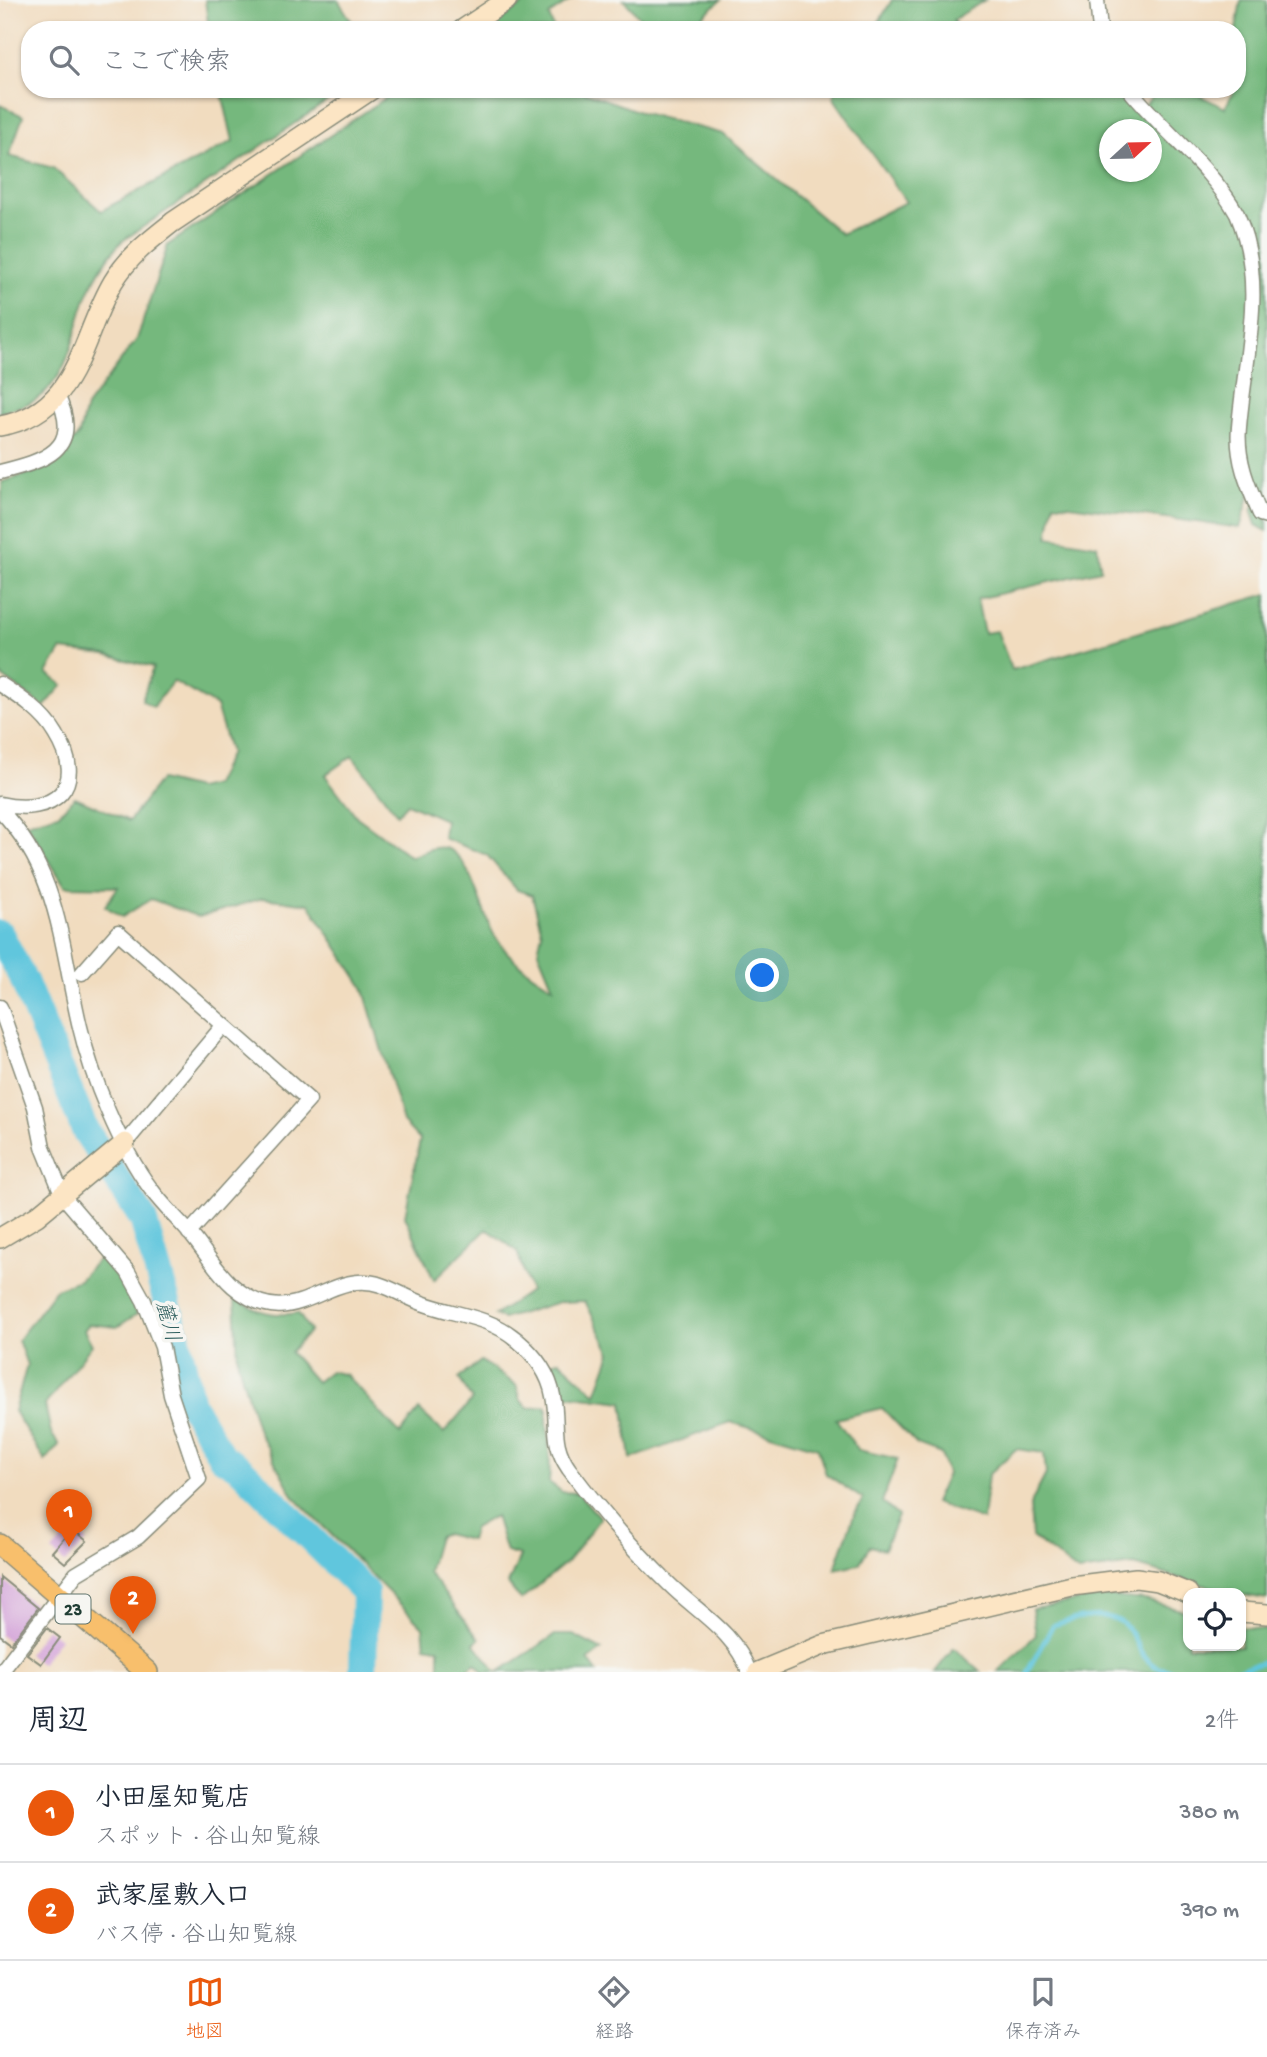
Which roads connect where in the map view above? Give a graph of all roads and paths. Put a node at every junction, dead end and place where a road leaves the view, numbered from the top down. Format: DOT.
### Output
graph roads {
  1 [pos="1097,0"];
  2 [pos="502,1"];
  3 [pos="474,21"];
  4 [pos="1099,21"];
  5 [pos="359,98"];
  6 [pos="1137,98"];
  7 [pos="57,396"];
  8 [pos="0,426"];
  9 [pos="0,472"];
  10 [pos="1267,516"];
  11 [pos="0,684"];
  12 [pos="0,804"];
  13 [pos="0,810"];
  14 [pos="82,973"];
  15 [pos="0,1007"];
  16 [pos="223,1026"];
  17 [pos="121,1146"];
  18 [pos="63,1196"];
  19 [pos="189,1233"];
  20 [pos="0,1238"];
  21 [pos="0,1545"];
  22 [pos="1183,1591"];
  23 [pos="59,1596"];
  24 [pos="1246,1612"];
  25 [pos="1267,1614"];
  26 [pos="1,1672"];
  27 [pos="147,1672"];
  28 [pos="749,1672"];
  29 [pos="758,1672"];
  1 -- 4 [label="street"];
  2 -- 3 [label="street"];
  5 -- 7 [label="street"];
  6 -- 10 [label="street"];
  7 -- 8 [label="street"];
  7 -- 9 [label="street"];
  11 -- 12 [label="street"];
  13 -- 17 [label="street"];
  14 -- 16 [label="street"];
  15 -- 18 [label="street"];
  16 -- 17 [label="street"];
  16 -- 19 [label="street"];
  17 -- 18 [label="street"];
  17 -- 19 [label="street"];
  18 -- 20 [label="street"];
  18 -- 23 [label="street"];
  19 -- 28 [label="street"];
  21 -- 23 [label="main road, 23"];
  22 -- 29 [label="street"];
  23 -- 26 [label="street"];
  23 -- 27 [label="main road, 23"];
  24 -- 25 [label="street"];
}
